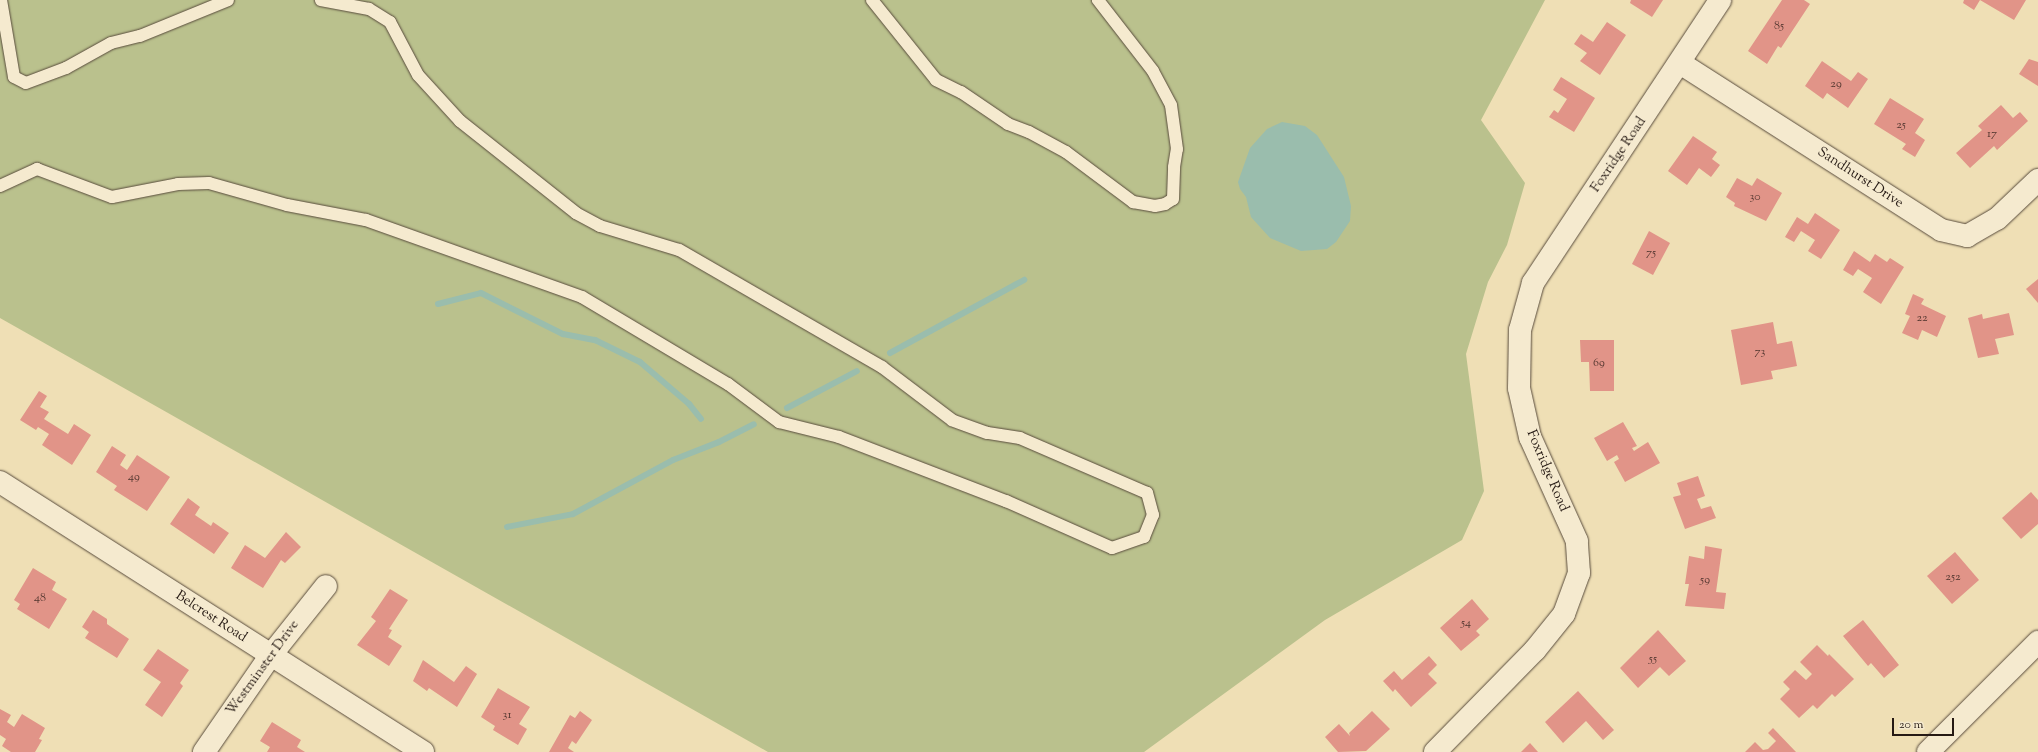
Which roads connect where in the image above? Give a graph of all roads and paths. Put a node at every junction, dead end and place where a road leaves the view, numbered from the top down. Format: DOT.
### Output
graph roads {
  1 [pos="1,0"];
  2 [pos="228,0"];
  3 [pos="321,0"];
  4 [pos="872,0"];
  5 [pos="1098,0"];
  6 [pos="1720,0"];
  7 [pos="1680,63"];
  8 [pos="2038,180"];
  9 [pos="0,186"];
  10 [pos="0,482"];
  11 [pos="326,586"];
  12 [pos="2038,642"];
  13 [pos="270,655"];
  14 [pos="204,752"];
  15 [pos="423,752"];
  16 [pos="1435,752"];
  17 [pos="1928,752"];
  1 -- 2 [label="lane"];
  3 -- 9 [label="lane"];
  4 -- 5 [label="lane"];
  6 -- 7 [label="street, Foxridge Road"];
  7 -- 8 [label="street, Sandhurst Drive"];
  7 -- 16 [label="street, Foxridge Road"];
  10 -- 13 [label="street, Belcrest Road"];
  11 -- 13 [label="street, Westminster Drive"];
  12 -- 17 [label="street"];
  13 -- 14 [label="street, Westminster Drive"];
  13 -- 15 [label="street, Belcrest Road"];
}
